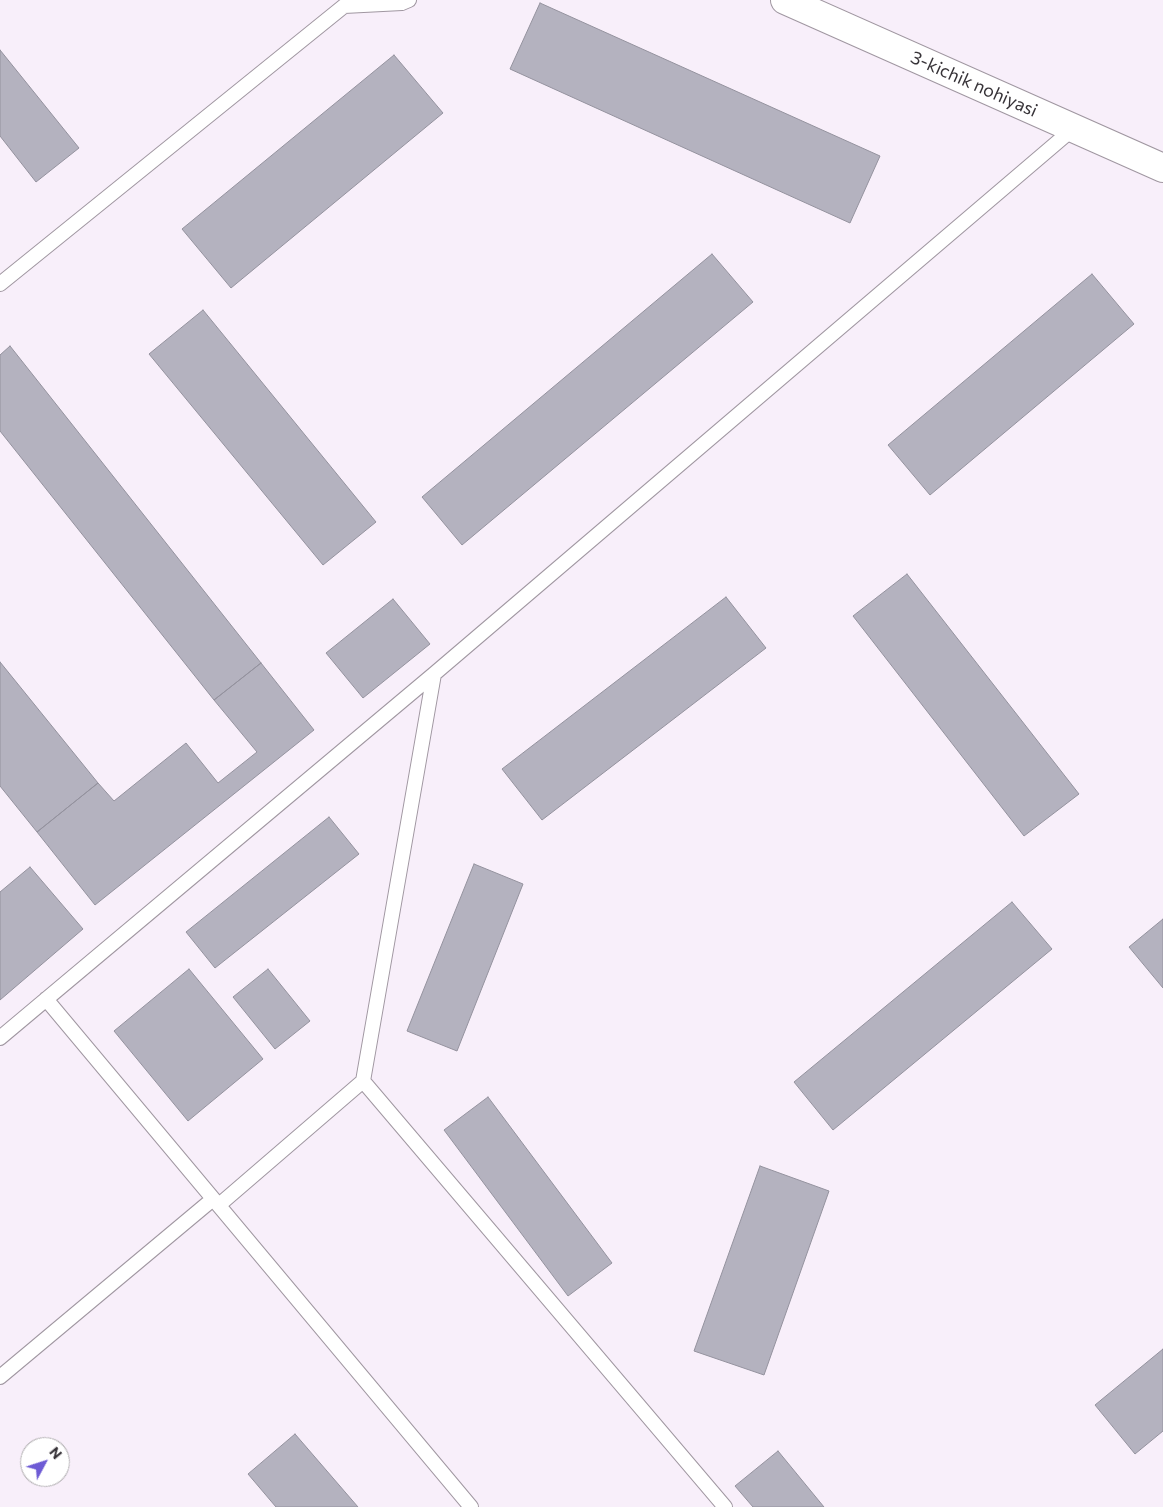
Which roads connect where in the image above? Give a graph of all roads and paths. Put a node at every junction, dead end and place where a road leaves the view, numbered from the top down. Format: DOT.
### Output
graph roads {
  1 [pos="409,0"];
  2 [pos="785,0"];
  3 [pos="1074,128"];
  4 [pos="1163,168"];
  5 [pos="0,284"];
  6 [pos="434,674"];
  7 [pos="46,999"];
  8 [pos="0,1038"];
  9 [pos="363,1081"];
  10 [pos="216,1202"];
  11 [pos="2,1370"];
  12 [pos="471,1507"];
  13 [pos="725,1507"];
  1 -- 5 [label="lane"];
  2 -- 3 [label="street, 3-kichik nohiyasi"];
  3 -- 4 [label="street, 3-kichik nohiyasi"];
  3 -- 6 [label="lane"];
  6 -- 7 [label="lane"];
  6 -- 9 [label="lane"];
  7 -- 8 [label="lane"];
  7 -- 10 [label="lane"];
  9 -- 10 [label="lane"];
  9 -- 13 [label="lane"];
  10 -- 11 [label="lane"];
  10 -- 12 [label="lane"];
}
